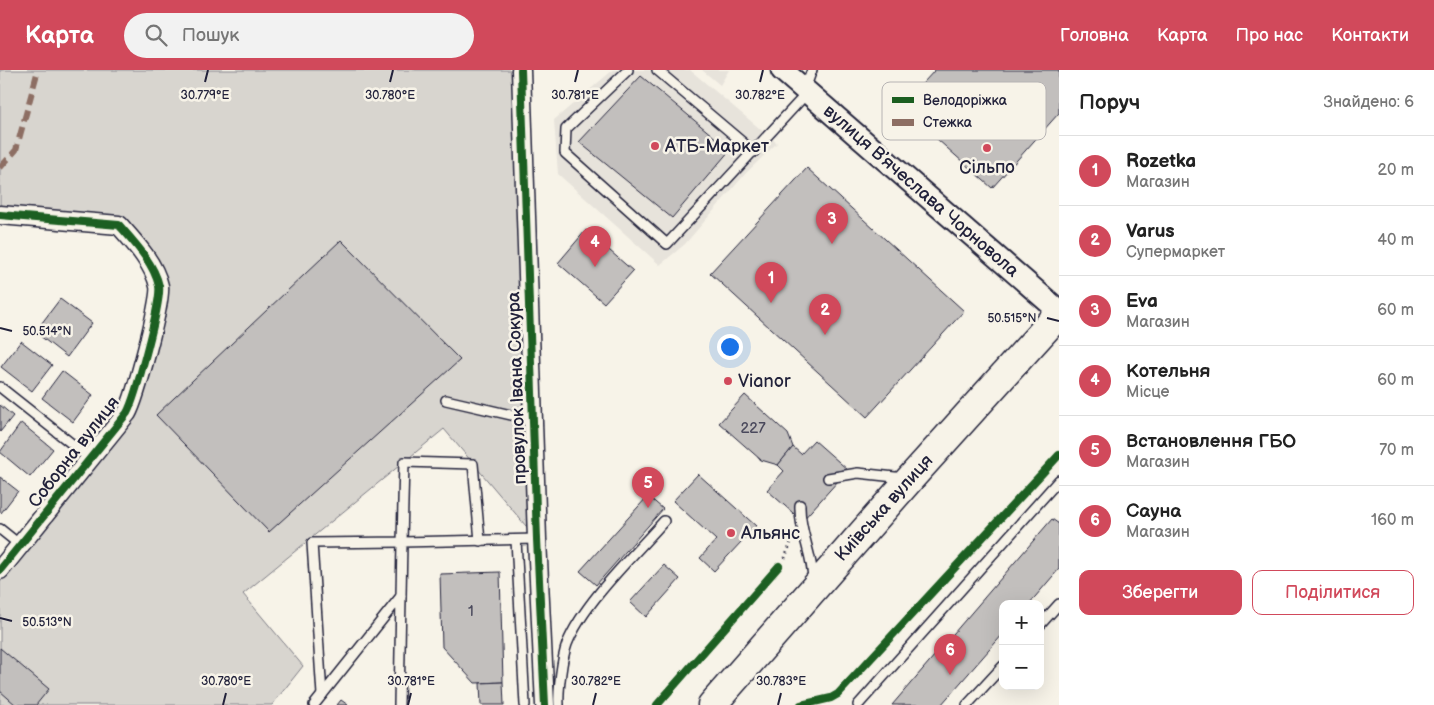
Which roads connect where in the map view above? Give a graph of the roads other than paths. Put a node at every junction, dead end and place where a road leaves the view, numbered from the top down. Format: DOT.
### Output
graph roads {
  1 [pos="520,70"];
  2 [pos="628,70"];
  3 [pos="657,70"];
  4 [pos="782,70"];
  5 [pos="812,70"];
  6 [pos="806,91"];
  7 [pos="754,152"];
  8 [pos="0,215"];
  9 [pos="1059,313"];
  10 [pos="0,387"];
  11 [pos="446,400"];
  12 [pos="533,420"];
  13 [pos="92,459"];
  14 [pos="828,478"];
  15 [pos="909,480"];
  16 [pos="1058,483"];
  17 [pos="800,505"];
  18 [pos="664,521"];
  19 [pos="0,529"];
  20 [pos="537,539"];
  21 [pos="516,540"];
  22 [pos="480,541"];
  23 [pos="402,542"];
  24 [pos="20,545"];
  25 [pos="0,570"];
  26 [pos="813,588"];
  27 [pos="401,596"];
  28 [pos="1059,604"];
  29 [pos="1044,621"];
  30 [pos="999,670"];
  31 [pos="322,695"];
  32 [pos="314,705"];
  33 [pos="399,705"];
  34 [pos="525,705"];
  35 [pos="545,705"];
  36 [pos="559,705"];
  37 [pos="712,705"];
  38 [pos="858,705"];
  39 [pos="967,705"];
  1 -- 12 [label="street, провулок Івана Сокура"];
  2 -- 7 [label="lane"];
  3 -- 7 [label="lane"];
  4 -- 6 [label="street, вулиця Вʼячеслава Чорновола"];
  5 -- 6 [label="lane"];
  6 -- 7 [label="lane"];
  6 -- 9 [label="street, вулиця Вʼячеслава Чорновола"];
  8 -- 13 [label="street, Соборна вулиця"];
  9 -- 15 [label="main road, Київська вулиця"];
  10 -- 13 [label="lane"];
  11 -- 12 [label="lane"];
  12 -- 20 [label="street, провулок Івана Сокура"];
  13 -- 24 [label="street, Соборна вулиця"];
  14 -- 15 [label="lane"];
  15 -- 26 [label="main road, Київська вулиця"];
  16 -- 38 [label="lane"];
  17 -- 26 [label="lane"];
  18 -- 36 [label="lane"];
  19 -- 24 [label="lane"];
  20 -- 21 [label="lane"];
  20 -- 35 [label="street, провулок Івана Сокура"];
  21 -- 22 [label="lane"];
  21 -- 34 [label="lane"];
  22 -- 23 [label="lane"];
  22 -- 23 [label="lane"];
  23 -- 27 [label="lane"];
  23 -- 31 [label="lane"];
  24 -- 25 [label="street, Соборна вулиця"];
  26 -- 37 [label="main road, Київська вулиця"];
  27 -- 31 [label="lane"];
  27 -- 33 [label="lane"];
  28 -- 29 [label="lane"];
  30 -- 39 [label="lane"];
  31 -- 32 [label="lane"];
}
